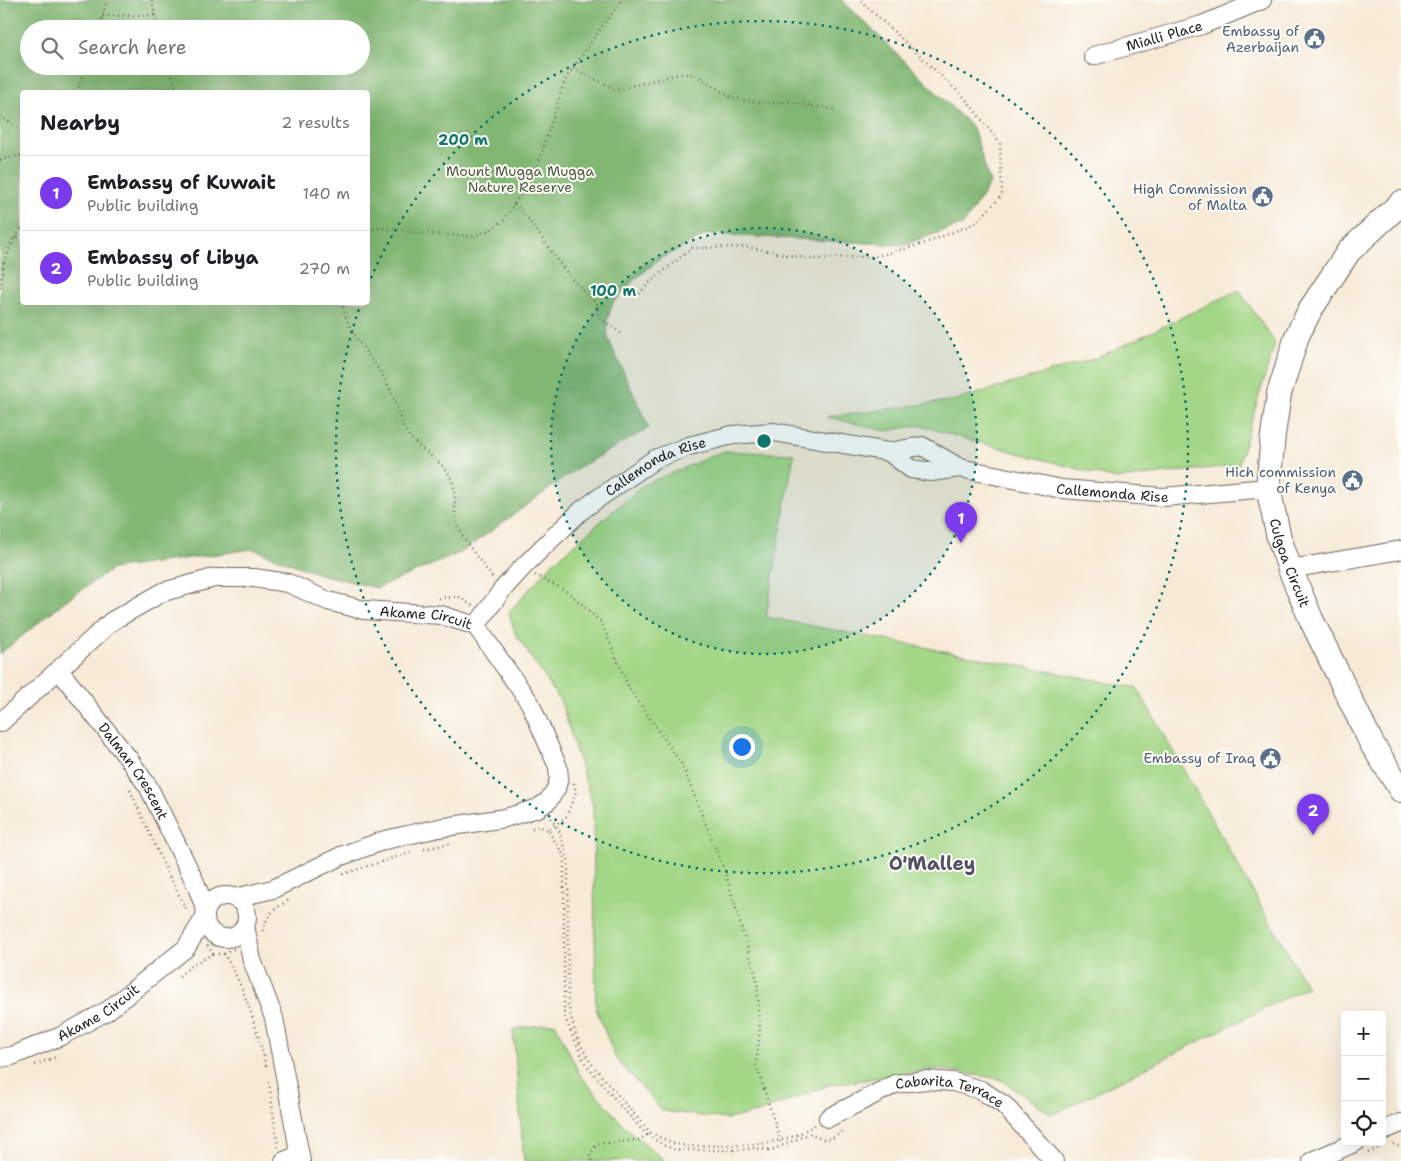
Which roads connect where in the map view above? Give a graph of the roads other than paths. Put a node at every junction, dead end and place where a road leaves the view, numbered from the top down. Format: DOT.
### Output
graph roads {
  1 [pos="1262,0"];
  2 [pos="1093,56"];
  3 [pos="1401,203"];
  4 [pos="889,452"];
  5 [pos="960,468"];
  6 [pos="1268,488"];
  7 [pos="1401,550"];
  8 [pos="1290,569"];
  9 [pos="481,620"];
  10 [pos="58,670"];
  11 [pos="0,723"];
  12 [pos="1401,790"];
  13 [pos="195,882"];
  14 [pos="273,888"];
  15 [pos="228,898"];
  16 [pos="223,934"];
  17 [pos="0,1058"];
  18 [pos="828,1118"];
  19 [pos="1401,1123"];
  20 [pos="1386,1140"];
  21 [pos="1361,1148"];
  22 [pos="291,1157"];
  23 [pos="1054,1161"];
  24 [pos="1312,1161"];
  1 -- 2 [label="street, Mialli Place"];
  3 -- 6 [label="street, Culgoa Circuit"];
  4 -- 5 [label="street, Callemonda Rise"];
  4 -- 5 [label="street, Callemonda Rise"];
  4 -- 9 [label="street, Callemonda Rise"];
  5 -- 6 [label="street, Callemonda Rise"];
  6 -- 8 [label="street, Culgoa Circuit"];
  7 -- 8 [label="street"];
  8 -- 12 [label="street, Culgoa Circuit"];
  9 -- 10 [label="street, Akame Circuit"];
  9 -- 14 [label="street, Akame Circuit"];
  10 -- 11 [label="street, Akame Circuit"];
  10 -- 13 [label="street, Dalman Crescent"];
  13 -- 15 [label="street"];
  13 -- 16 [label="street, Dalman Crescent"];
  14 -- 15 [label="street, Akame Circuit"];
  14 -- 16 [label="street, Akame Circuit"];
  15 -- 16 [label="street"];
  15 -- 16 [label="street"];
  16 -- 17 [label="street, Akame Circuit"];
  16 -- 22 [label="street, Dalman Crescent"];
  18 -- 23 [label="street, Cabarita Terrace"];
  19 -- 20 [label="street"];
  21 -- 24 [label="street"];
}
